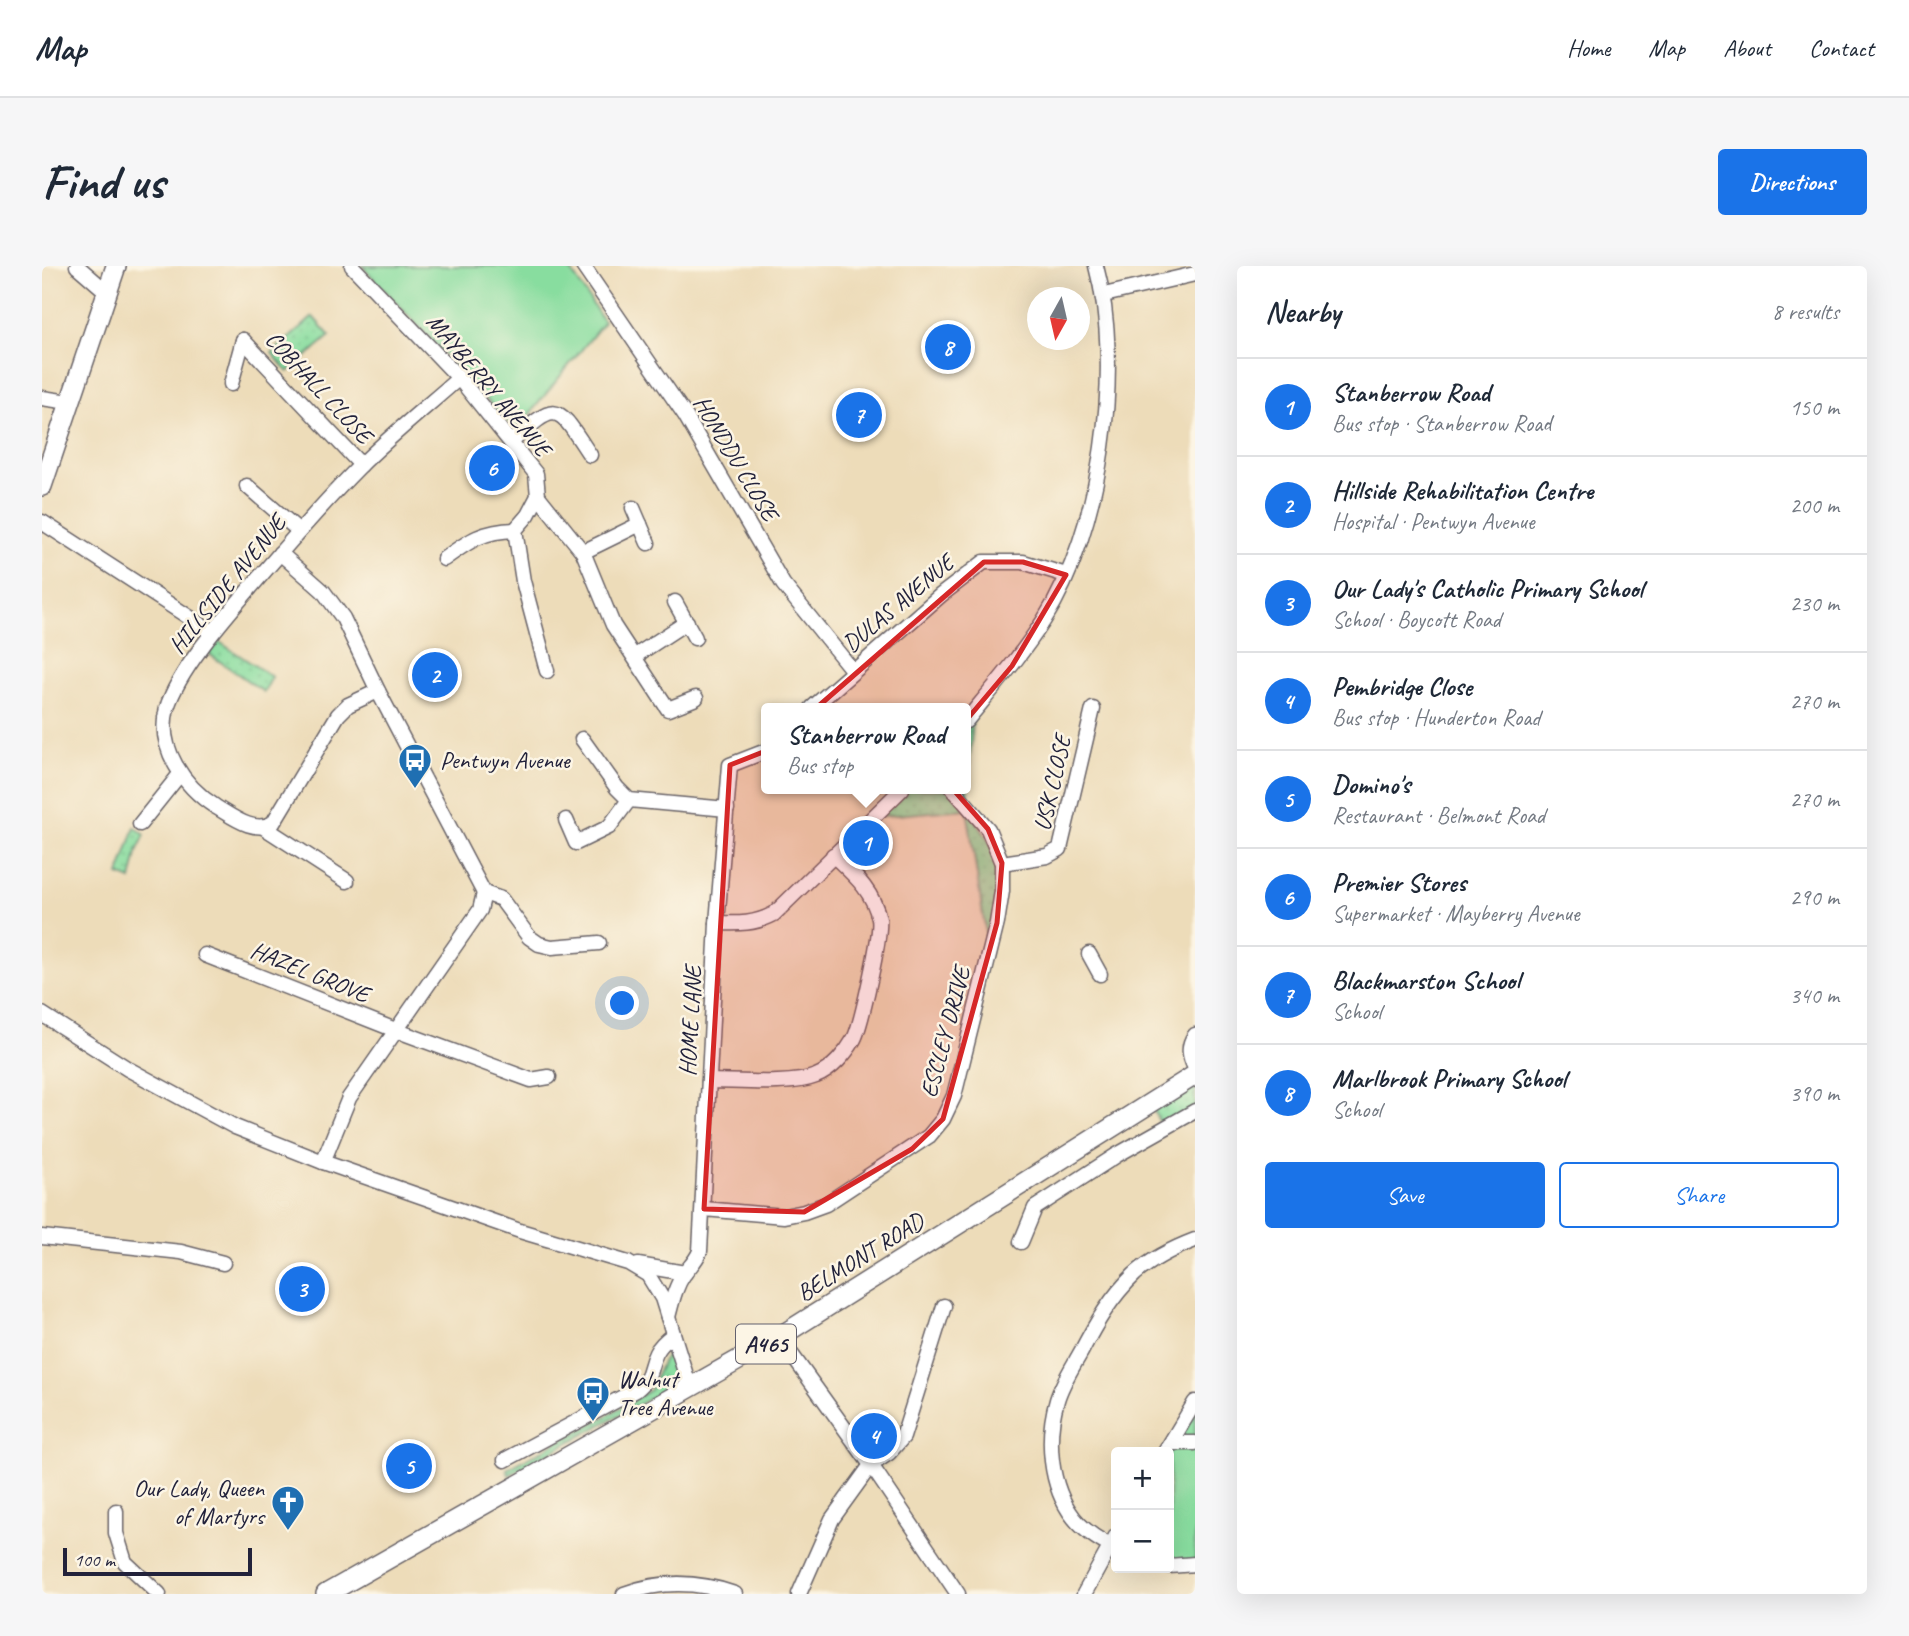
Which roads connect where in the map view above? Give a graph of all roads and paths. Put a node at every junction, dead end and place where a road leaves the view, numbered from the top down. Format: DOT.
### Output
graph roads {
  1 [pos="77,266"];
  2 [pos="116,266"];
  3 [pos="352,266"];
  4 [pos="583,266"];
  5 [pos="1096,266"];
  6 [pos="1195,274"];
  7 [pos="107,292"];
  8 [pos="1104,295"];
  9 [pos="458,379"];
  10 [pos="231,384"];
  11 [pos="42,398"];
  12 [pos="69,402"];
  13 [pos="511,443"];
  14 [pos="590,455"];
  15 [pos="361,466"];
  16 [pos="42,486"];
  17 [pos="247,486"];
  18 [pos="538,496"];
  19 [pos="633,508"];
  20 [pos="42,522"];
  21 [pos="640,524"];
  22 [pos="298,530"];
  23 [pos="515,530"];
  24 [pos="648,542"];
  25 [pos="583,552"];
  26 [pos="280,553"];
  27 [pos="444,559"];
  28 [pos="1066,575"];
  29 [pos="675,602"];
  30 [pos="687,622"];
  31 [pos="212,632"];
  32 [pos="695,638"];
  33 [pos="635,656"];
  34 [pos="547,671"];
  35 [pos="853,671"];
  36 [pos="378,691"];
  37 [pos="696,698"];
  38 [pos="818,703"];
  39 [pos="1093,709"];
  40 [pos="971,715"];
  41 [pos="582,739"];
  42 [pos="761,753"];
  43 [pos="180,774"];
  44 [pos="897,794"];
  45 [pos="957,794"];
  46 [pos="629,800"];
  47 [pos="727,809"];
  48 [pos="566,820"];
  49 [pos="140,824"];
  50 [pos="265,828"];
  51 [pos="832,855"];
  52 [pos="1002,863"];
  53 [pos="347,881"];
  54 [pos="484,892"];
  55 [pos="718,923"];
  56 [pos="599,943"];
  57 [pos="1089,954"];
  58 [pos="205,955"];
  59 [pos="1100,974"];
  60 [pos="42,1014"];
  61 [pos="398,1031"];
  62 [pos="1195,1035"];
  63 [pos="1195,1068"];
  64 [pos="1195,1075"];
  65 [pos="549,1077"];
  66 [pos="709,1081"];
  67 [pos="1195,1111"];
  68 [pos="323,1162"];
  69 [pos="704,1209"];
  70 [pos="42,1237"];
  71 [pos="1195,1240"];
  72 [pos="1021,1242"];
  73 [pos="223,1262"];
  74 [pos="628,1263"];
  75 [pos="685,1273"];
  76 [pos="944,1306"];
  77 [pos="668,1317"];
  78 [pos="673,1335"];
  79 [pos="779,1337"];
  80 [pos="690,1388"];
  81 [pos="1195,1402"];
  82 [pos="1195,1443"];
  83 [pos="1169,1447"];
  84 [pos="1173,1447"];
  85 [pos="505,1460"];
  86 [pos="871,1465"];
  87 [pos="116,1511"];
  88 [pos="1111,1542"];
  89 [pos="1111,1549"];
  90 [pos="1195,1564"];
  91 [pos="1174,1566"];
  92 [pos="159,1594"];
  93 [pos="326,1594"];
  94 [pos="624,1594"];
  95 [pos="735,1594"];
  96 [pos="799,1594"];
  97 [pos="958,1594"];
  98 [pos="1084,1594"];
  1 -- 7 [label="street"];
  2 -- 7 [label="highway"];
  3 -- 9 [label="street, MAYBERRY AVENUE"];
  4 -- 35 [label="street, HONDDU CLOSE"];
  5 -- 8 [label="street"];
  6 -- 8 [label="street"];
  7 -- 12 [label="highway"];
  8 -- 28 [label="street"];
  9 -- 13 [label="street, MAYBERRY AVENUE"];
  9 -- 15 [label="street, HILLSIDE AVENUE"];
  10 -- 15 [label="street, COBHALL CLOSE"];
  11 -- 12 [label="street"];
  12 -- 16 [label="highway"];
  13 -- 14 [label="street"];
  13 -- 18 [label="street, MAYBERRY AVENUE"];
  15 -- 22 [label="street, HILLSIDE AVENUE"];
  17 -- 22 [label="street"];
  18 -- 23 [label="street, MAYBERRY AVENUE"];
  18 -- 25 [label="street"];
  19 -- 21 [label="street"];
  20 -- 31 [label="street"];
  21 -- 24 [label="street"];
  21 -- 25 [label="street"];
  22 -- 26 [label="street, HILLSIDE AVENUE"];
  23 -- 27 [label="street"];
  23 -- 34 [label="street"];
  25 -- 33 [label="street"];
  26 -- 31 [label="street, HILLSIDE AVENUE"];
  26 -- 36 [label="street"];
  28 -- 35 [label="street, DULAS AVENUE"];
  28 -- 40 [label="street"];
  29 -- 30 [label="street"];
  30 -- 32 [label="street"];
  30 -- 33 [label="street"];
  31 -- 43 [label="street, HILLSIDE AVENUE"];
  33 -- 37 [label="street"];
  35 -- 38 [label="street, DULAS AVENUE"];
  36 -- 50 [label="street"];
  36 -- 54 [label="street"];
  39 -- 52 [label="street, USK CLOSE"];
  41 -- 46 [label="street"];
  42 -- 47 [label="street, HOME LANE"];
  43 -- 49 [label="street"];
  43 -- 50 [label="street, HILLSIDE AVENUE"];
  44 -- 51 [label="street"];
  45 -- 52 [label="street, ESCLEY DRIVE"];
  46 -- 47 [label="street"];
  46 -- 48 [label="street"];
  47 -- 55 [label="street, HOME LANE"];
  50 -- 53 [label="street, HILLSIDE AVENUE"];
  51 -- 55 [label="street"];
  51 -- 66 [label="street"];
  52 -- 69 [label="street, ESCLEY DRIVE"];
  54 -- 56 [label="street"];
  54 -- 61 [label="street"];
  55 -- 66 [label="street, HOME LANE"];
  57 -- 59 [label="street"];
  58 -- 61 [label="street, HAZEL GROVE"];
  60 -- 68 [label="street"];
  61 -- 65 [label="street, HAZEL GROVE"];
  61 -- 68 [label="street"];
  62 -- 63 [label="street"];
  64 -- 79 [label="highway, BELMONT ROAD / A465"];
  66 -- 69 [label="street, HOME LANE"];
  67 -- 72 [label="street"];
  68 -- 74 [label="street"];
  69 -- 75 [label="street, HOME LANE"];
  70 -- 73 [label="street"];
  71 -- 88 [label="street"];
  74 -- 75 [label="street"];
  74 -- 77 [label="street"];
  75 -- 77 [label="street, HOME LANE"];
  76 -- 86 [label="street"];
  77 -- 78 [label="street"];
  78 -- 80 [label="street"];
  78 -- 85 [label="street"];
  79 -- 80 [label="highway, BELMONT ROAD / A465"];
  79 -- 86 [label="street"];
  80 -- 93 [label="highway, BELMONT ROAD / A465"];
  81 -- 83 [label="street"];
  82 -- 84 [label="street"];
  86 -- 96 [label="street"];
  86 -- 97 [label="street"];
  87 -- 92 [label="street"];
  89 -- 98 [label="street"];
  90 -- 91 [label="street"];
  94 -- 95 [label="street"];
}
